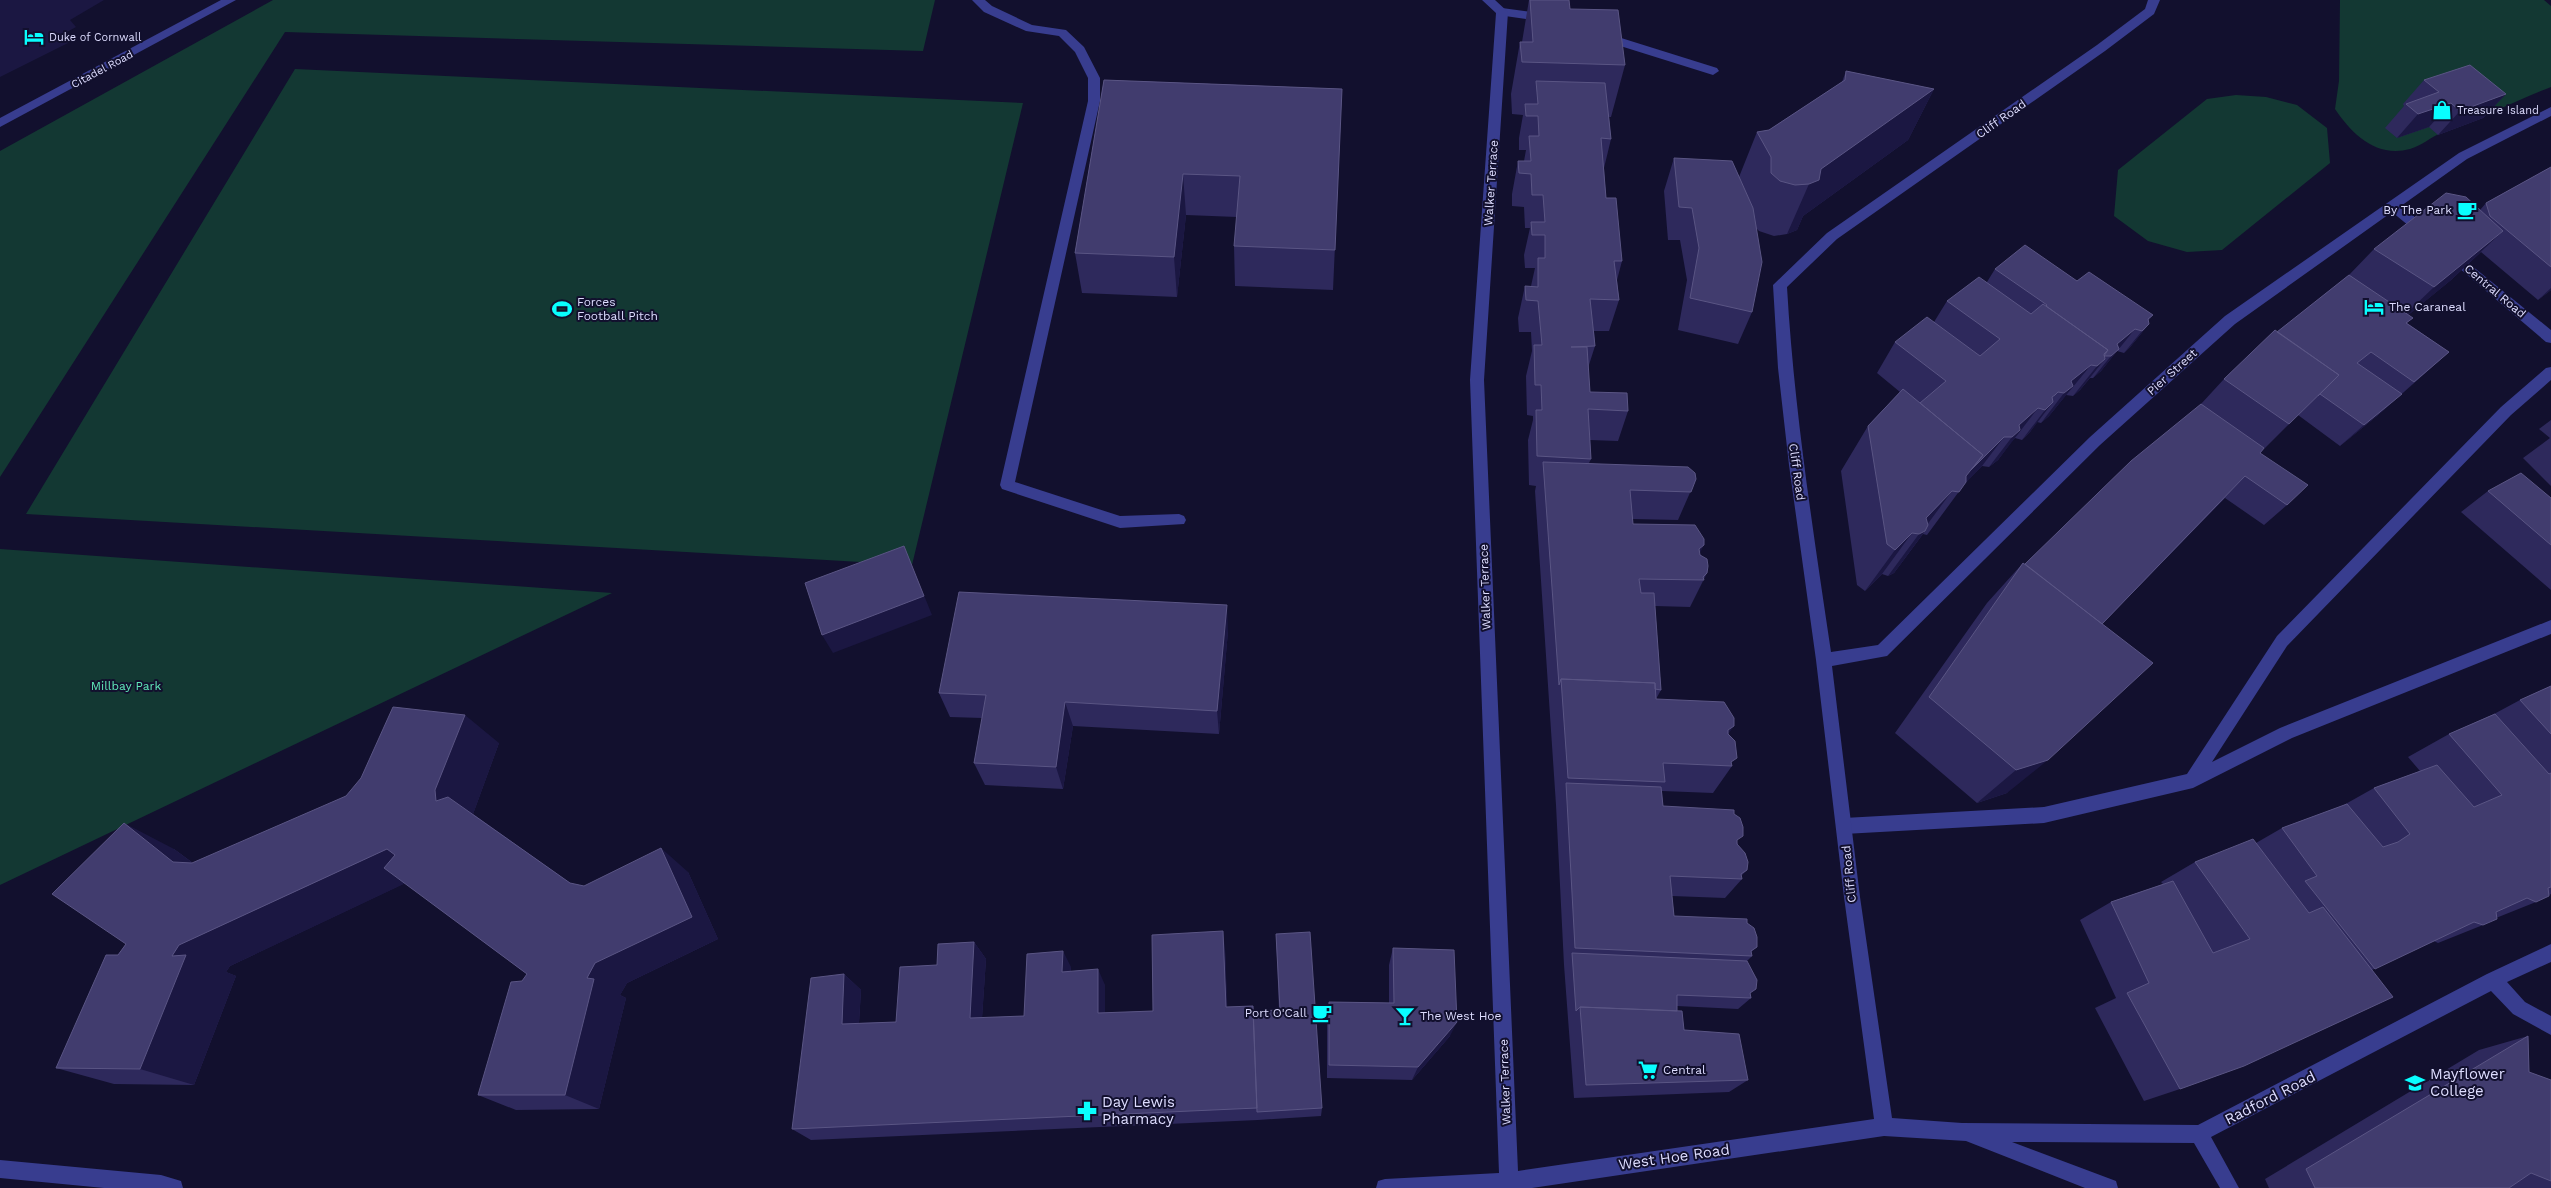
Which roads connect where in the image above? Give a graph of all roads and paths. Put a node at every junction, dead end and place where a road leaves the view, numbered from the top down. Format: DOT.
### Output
graph roads {
  1 [pos="230,0"];
  2 [pos="978,0"];
  3 [pos="1488,0"];
  4 [pos="2154,0"];
  5 [pos="1502,12"];
  6 [pos="1557,21"];
  7 [pos="1594,33"];
  8 [pos="1713,71"];
  9 [pos="2551,111"];
  10 [pos="0,123"];
  11 [pos="2394,206"];
  12 [pos="2551,338"];
  13 [pos="2551,372"];
  14 [pos="1179,520"];
  15 [pos="2551,627"];
  16 [pos="1824,660"];
  17 [pos="2193,780"];
  18 [pos="1844,826"];
  19 [pos="2551,953"];
  20 [pos="2493,980"];
  21 [pos="2551,1026"];
  22 [pos="1884,1127"];
  23 [pos="1962,1132"];
  24 [pos="2200,1134"];
  25 [pos="0,1168"];
  26 [pos="1509,1182"];
  27 [pos="174,1188"];
  28 [pos="1385,1188"];
  29 [pos="2109,1188"];
  30 [pos="2230,1188"];
  1 -- 10 [label="street, Citadel Road"];
  2 -- 14 [label="street"];
  3 -- 5 [label="street"];
  4 -- 16 [label="street, Cliff Road"];
  5 -- 6 [label="street"];
  5 -- 26 [label="street, Walker Terrace"];
  7 -- 8 [label="street"];
  9 -- 11 [label="street, Pier Street"];
  11 -- 12 [label="street, Central Road"];
  11 -- 16 [label="street, Pier Street"];
  13 -- 17 [label="street"];
  15 -- 17 [label="street"];
  16 -- 18 [label="street, Cliff Road"];
  17 -- 18 [label="street"];
  18 -- 22 [label="street, Cliff Road"];
  19 -- 20 [label="street, Radford Road"];
  20 -- 21 [label="street"];
  20 -- 24 [label="street, Radford Road"];
  22 -- 23 [label="street, West Hoe Road"];
  22 -- 26 [label="street, West Hoe Road"];
  23 -- 24 [label="street, Radford Road"];
  23 -- 29 [label="street"];
  24 -- 30 [label="street"];
  25 -- 27 [label="street"];
  26 -- 28 [label="street, West Hoe Road"];
}
